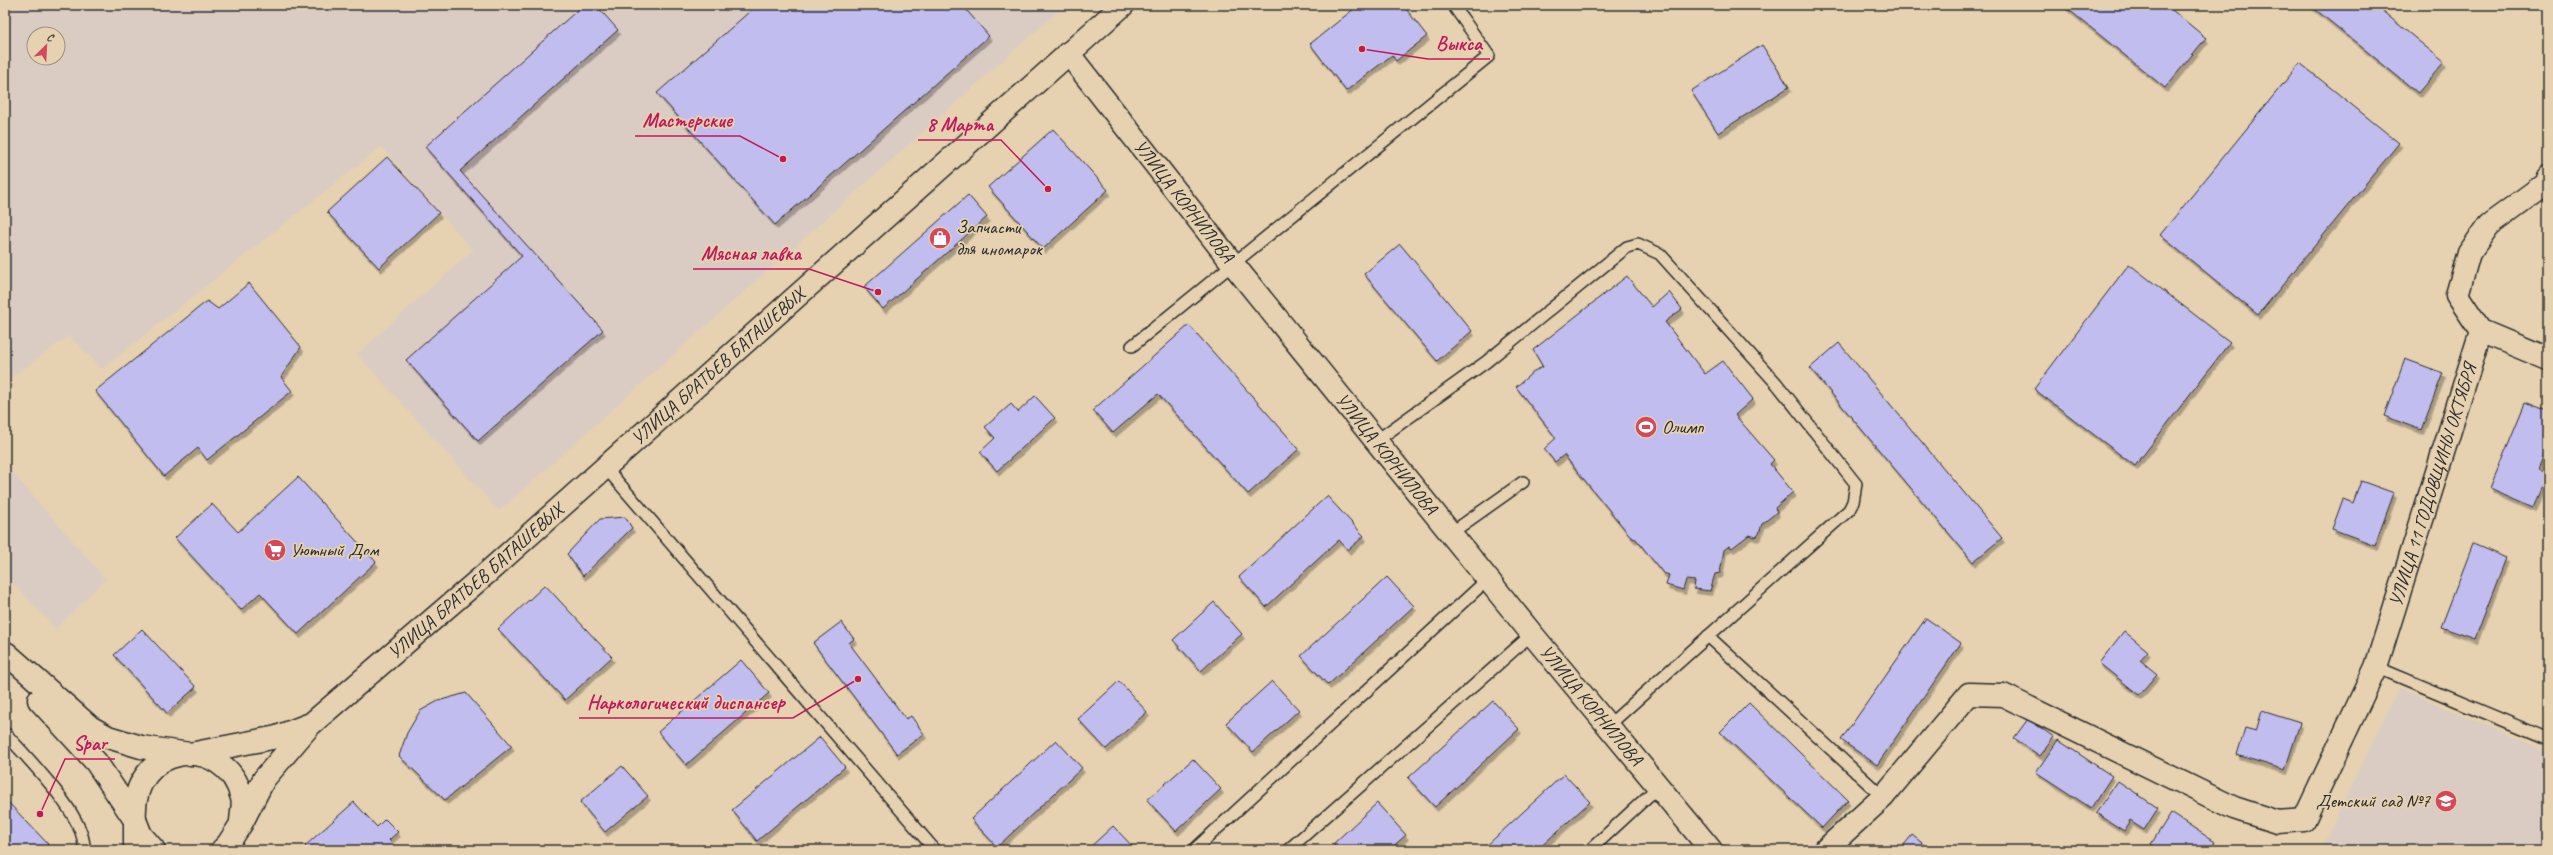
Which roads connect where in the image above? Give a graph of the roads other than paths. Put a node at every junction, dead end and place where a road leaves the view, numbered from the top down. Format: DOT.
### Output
graph roads {
  1 [pos="1123,5"];
  2 [pos="1453,5"];
  3 [pos="1068,53"];
  4 [pos="2548,178"];
  5 [pos="1232,264"];
  6 [pos="2481,331"];
  7 [pos="1132,346"];
  8 [pos="2548,358"];
  9 [pos="1376,442"];
  10 [pos="605,466"];
  11 [pos="1523,482"];
  12 [pos="1452,533"];
  13 [pos="1488,579"];
  14 [pos="1532,634"];
  15 [pos="1708,636"];
  16 [pos="5,652"];
  17 [pos="2376,667"];
  18 [pos="310,725"];
  19 [pos="1609,725"];
  20 [pos="5,733"];
  21 [pos="2548,739"];
  22 [pos="190,754"];
  23 [pos="1658,788"];
  24 [pos="1883,797"];
  25 [pos="135,820"];
  26 [pos="241,824"];
  27 [pos="82,847"];
  28 [pos="134,850"];
  29 [pos="154,850"];
  30 [pos="222,850"];
  31 [pos="238,850"];
  32 [pos="935,850"];
  33 [pos="1194,850"];
  34 [pos="1288,850"];
  35 [pos="1590,850"];
  36 [pos="1711,850"];
  37 [pos="1825,850"];
  1 -- 3 [label="street, УЛИЦА БРАТЬЕВ БАТАШЕВЫХ"];
  2 -- 5 [label="lane"];
  3 -- 5 [label="street, УЛИЦА КОРНИЛОВА"];
  3 -- 10 [label="street, УЛИЦА БРАТЬЕВ БАТАШЕВЫХ"];
  4 -- 6 [label="street"];
  5 -- 7 [label="lane"];
  5 -- 9 [label="street, УЛИЦА КОРНИЛОВА"];
  6 -- 8 [label="street"];
  6 -- 17 [label="street, УЛИЦА 11 ГОДОВЩИНЫ ОКТЯБРЯ"];
  9 -- 12 [label="street, УЛИЦА КОРНИЛОВА"];
  9 -- 15 [label="lane"];
  10 -- 18 [label="street, УЛИЦА БРАТЬЕВ БАТАШЕВЫХ"];
  10 -- 32 [label="lane"];
  11 -- 12 [label="lane"];
  12 -- 13 [label="street, УЛИЦА КОРНИЛОВА"];
  13 -- 14 [label="street, УЛИЦА КОРНИЛОВА"];
  13 -- 33 [label="lane"];
  14 -- 19 [label="street, УЛИЦА КОРНИЛОВА"];
  14 -- 34 [label="lane"];
  15 -- 19 [label="lane"];
  15 -- 24 [label="lane"];
  16 -- 22 [label="street, УЛИЦА БРАТЬЕВ БАТАШЕВЫХ"];
  16 -- 25 [label="street"];
  17 -- 21 [label="lane"];
  17 -- 24 [label="street, УЛИЦА 11 ГОДОВЩИНЫ ОКТЯБРЯ"];
  18 -- 22 [label="street, УЛИЦА БРАТЬЕВ БАТАШЕВЫХ"];
  18 -- 26 [label="street, УЛИЦА БРАТЬЕВ БАТАШЕВЫХ"];
  19 -- 23 [label="street, УЛИЦА КОРНИЛОВА"];
  20 -- 27 [label="lane"];
  22 -- 25 [label="street, УЛИЦА БРАТЬЕВ БАТАШЕВЫХ"];
  22 -- 26 [label="street, УЛИЦА БРАТЬЕВ БАТАШЕВЫХ"];
  23 -- 35 [label="lane"];
  23 -- 36 [label="street, УЛИЦА КОРНИЛОВА"];
  24 -- 37 [label="street"];
  25 -- 28 [label="street, УЛИЦА БРАТЬЕВ БАТАШЕВЫХ"];
  25 -- 29 [label="street"];
  26 -- 30 [label="street"];
  26 -- 31 [label="street"];
}
